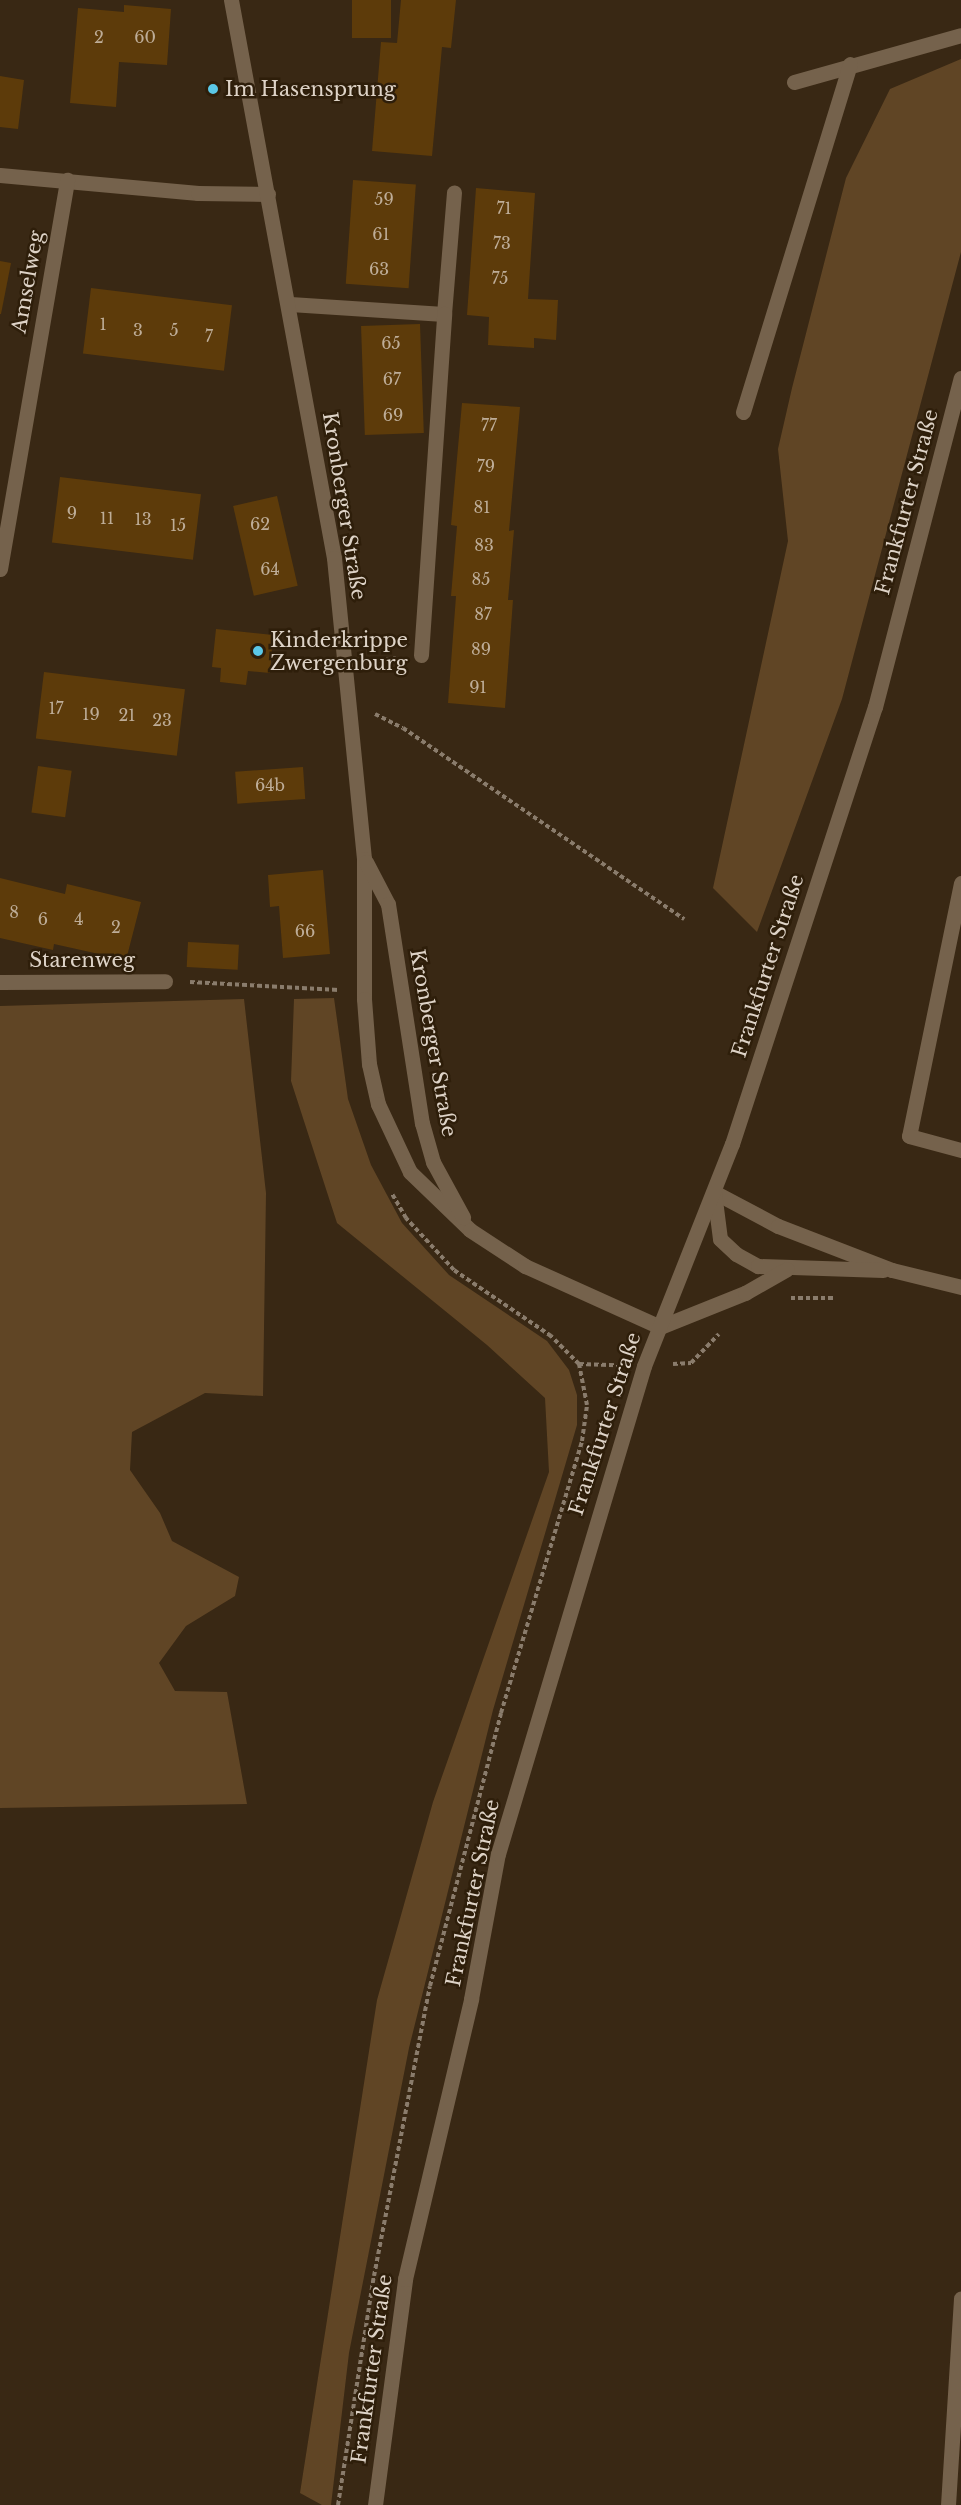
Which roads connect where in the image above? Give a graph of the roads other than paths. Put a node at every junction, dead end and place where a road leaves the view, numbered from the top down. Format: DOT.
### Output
graph roads {
  1 [pos="231,0"];
  2 [pos="961,34"];
  3 [pos="850,64"];
  4 [pos="794,82"];
  5 [pos="0,175"];
  6 [pos="67,180"];
  7 [pos="454,192"];
  8 [pos="268,194"];
  9 [pos="290,304"];
  10 [pos="444,314"];
  11 [pos="961,378"];
  12 [pos="743,412"];
  13 [pos="0,569"];
  14 [pos="421,655"];
  15 [pos="364,859"];
  16 [pos="961,883"];
  17 [pos="165,981"];
  18 [pos="0,982"];
  19 [pos="961,1150"];
  20 [pos="714,1192"];
  21 [pos="470,1230"];
  22 [pos="787,1269"];
  23 [pos="892,1270"];
  24 [pos="961,1287"];
  25 [pos="660,1327"];
  26 [pos="961,2298"];
  27 [pos="375,2505"];
  28 [pos="948,2505"];
  1 -- 8 [label="street, Kronberger Straße"];
  2 -- 3 [label="street"];
  3 -- 4 [label="street"];
  3 -- 12 [label="street"];
  5 -- 6 [label="street"];
  6 -- 8 [label="street"];
  6 -- 13 [label="street, Amselweg"];
  7 -- 10 [label="street"];
  8 -- 9 [label="street, Kronberger Straße"];
  9 -- 10 [label="street"];
  9 -- 15 [label="street, Kronberger Straße"];
  10 -- 14 [label="street"];
  11 -- 20 [label="street, Frankfurter Straße"];
  15 -- 21 [label="street, Kronberger Straße"];
  15 -- 21 [label="street, Kronberger Straße"];
  16 -- 19 [label="street"];
  17 -- 18 [label="street, Starenweg"];
  20 -- 22 [label="street"];
  20 -- 23 [label="street"];
  20 -- 25 [label="street, Frankfurter Straße"];
  21 -- 25 [label="street, Kronberger Straße"];
  22 -- 23 [label="street"];
  22 -- 25 [label="street"];
  23 -- 24 [label="street"];
  25 -- 27 [label="street, Frankfurter Straße"];
  26 -- 28 [label="street"];
}
